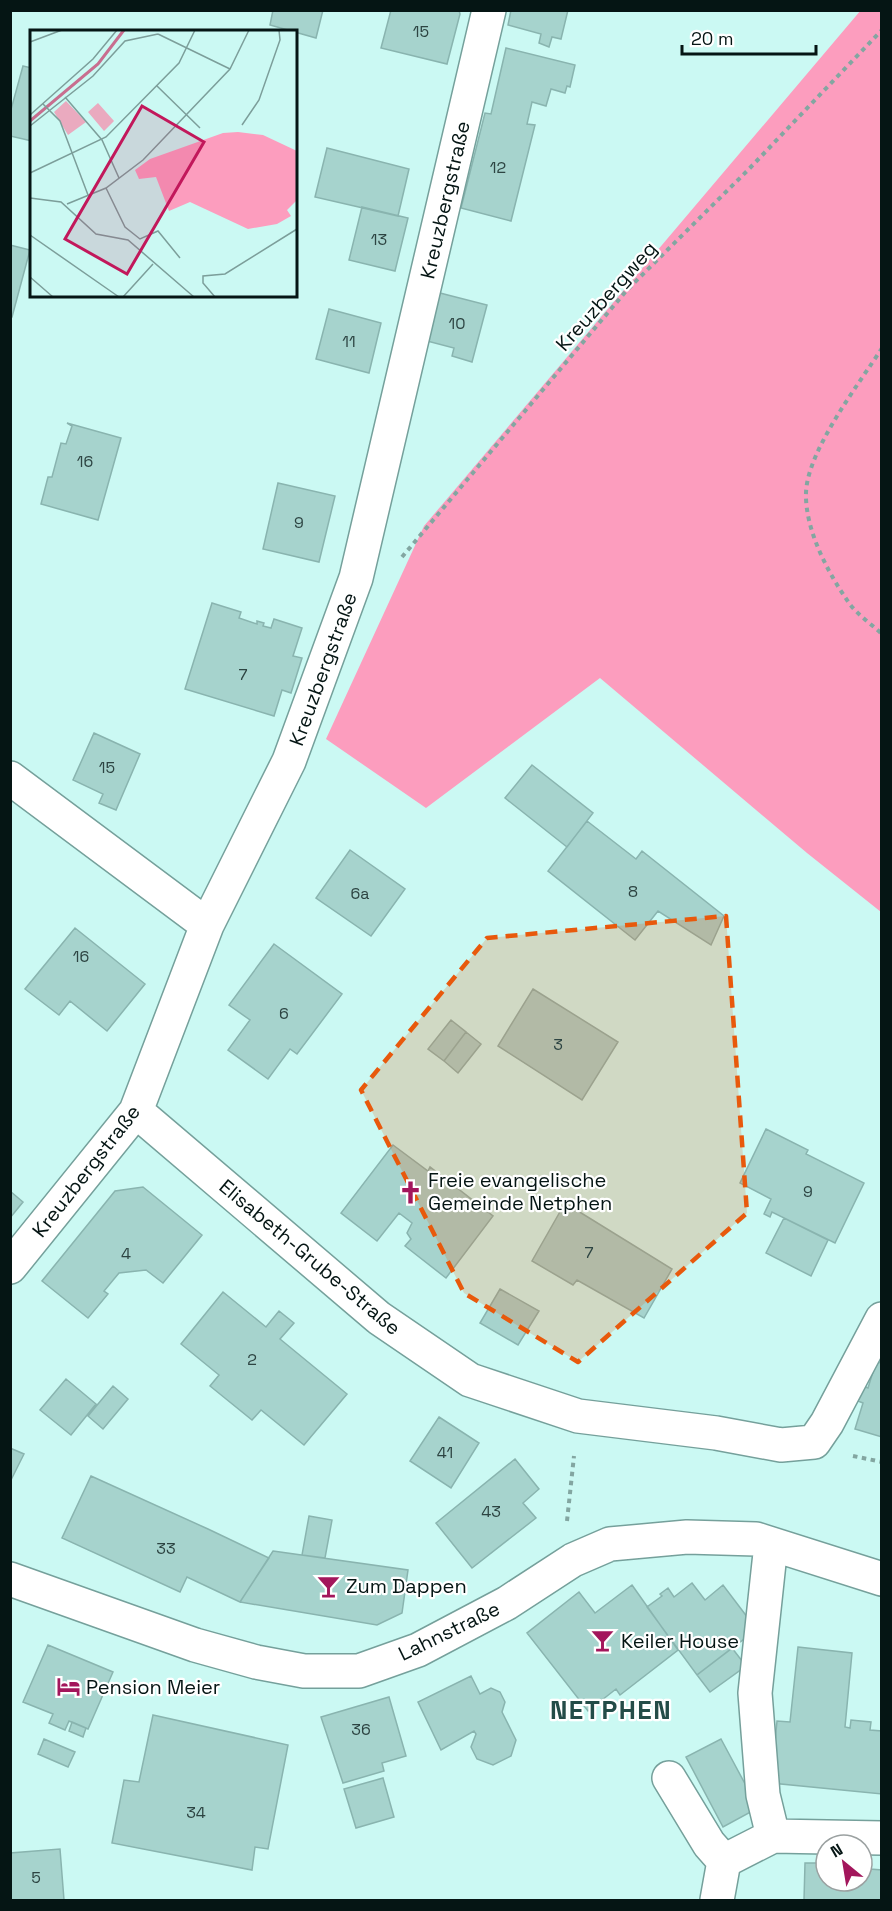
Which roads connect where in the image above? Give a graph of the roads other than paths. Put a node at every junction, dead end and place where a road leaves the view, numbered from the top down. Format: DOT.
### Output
graph roads {
  1 [pos="489,10"];
  2 [pos="10,778"];
  3 [pos="207,925"];
  4 [pos="136,1111"];
  5 [pos="10,1267"];
  6 [pos="882,1319"];
  7 [pos="771,1544"];
  8 [pos="10,1579"];
  9 [pos="882,1579"];
  10 [pos="669,1778"];
  11 [pos="773,1836"];
  12 [pos="882,1838"];
  13 [pos="724,1861"];
  14 [pos="717,1900"];
  1 -- 3 [label="street, Kreuzbergstraße"];
  2 -- 3 [label="street"];
  3 -- 4 [label="street, Kreuzbergstraße"];
  4 -- 5 [label="street, Kreuzbergstraße"];
  4 -- 6 [label="street, Elisabeth-Grube-Straße"];
  7 -- 8 [label="street, Lahnstraße"];
  7 -- 9 [label="street, Lahnstraße"];
  7 -- 11 [label="street"];
  10 -- 13 [label="street"];
  11 -- 12 [label="street"];
  11 -- 13 [label="street"];
  13 -- 14 [label="street"];
}
